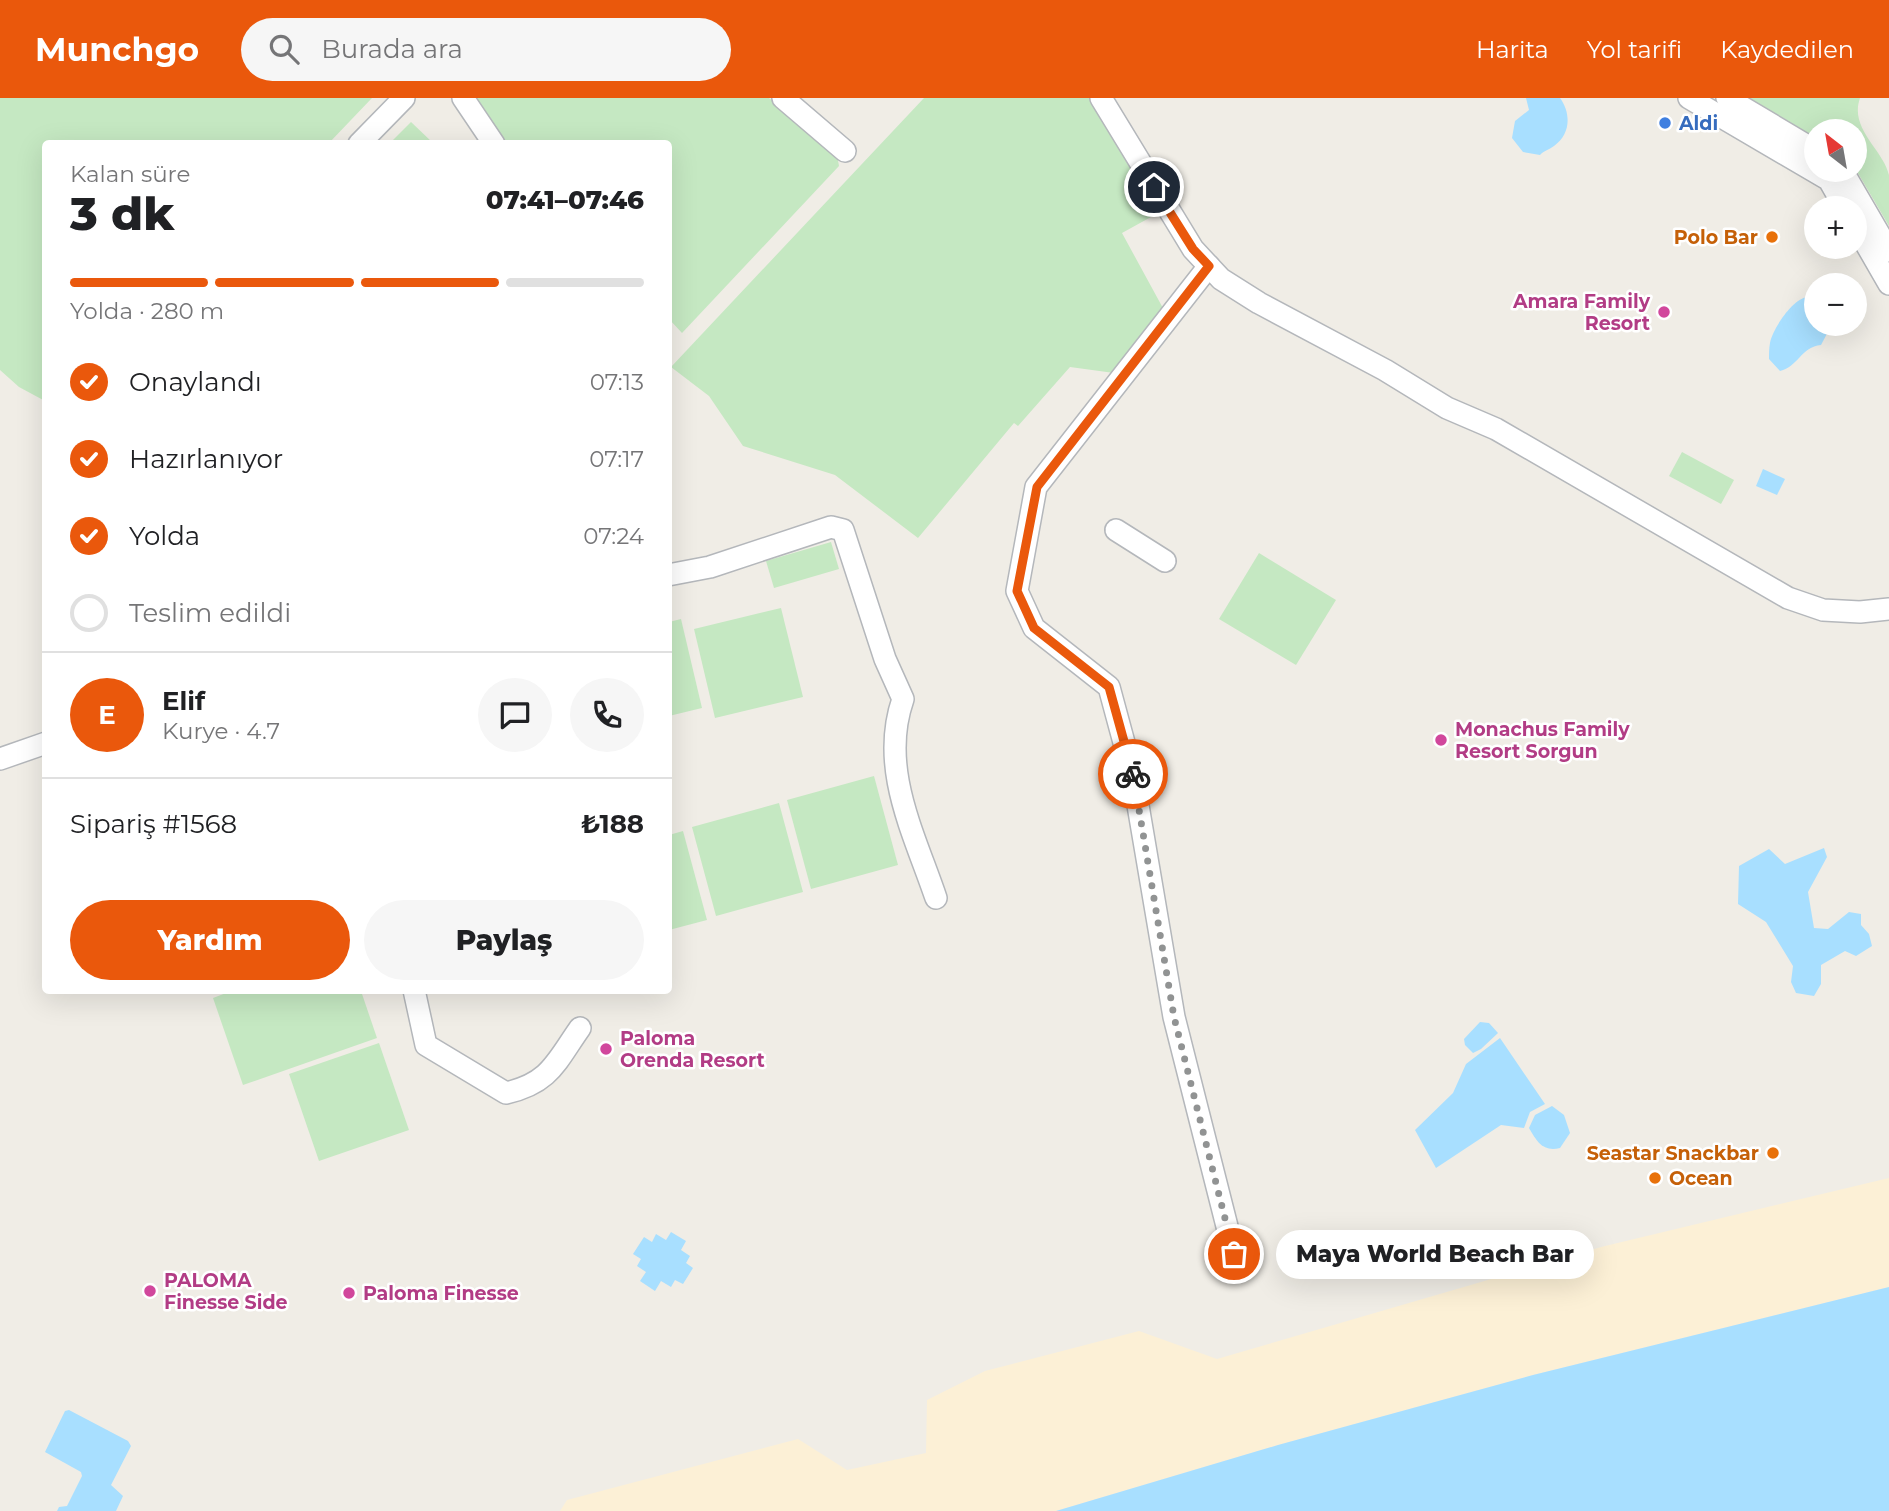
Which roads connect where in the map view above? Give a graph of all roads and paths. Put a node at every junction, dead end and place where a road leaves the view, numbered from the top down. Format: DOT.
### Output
graph roads {
  1 [pos="404,98"];
  2 [pos="463,98"];
  3 [pos="783,98"];
  4 [pos="1101,98"];
  5 [pos="1689,98"];
  6 [pos="1727,98"];
  7 [pos="363,140"];
  8 [pos="491,140"];
  9 [pos="1804,144"];
  10 [pos="845,151"];
  11 [pos="1849,182"];
  12 [pos="1838,196"];
  13 [pos="1867,246"];
  14 [pos="1889,251"];
  15 [pos="1209,266"];
  16 [pos="1889,284"];
  17 [pos="1116,530"];
  18 [pos="1165,561"];
  19 [pos="672,574"];
  20 [pos="1889,609"];
  21 [pos="42,744"];
  22 [pos="0,759"];
  23 [pos="936,898"];
  24 [pos="415,994"];
  25 [pos="580,1028"];
  26 [pos="1234,1254"];
  1 -- 7 [label="street"];
  2 -- 8 [label="street"];
  3 -- 10 [label="street"];
  4 -- 15 [label="street"];
  5 -- 12 [label="street"];
  6 -- 9 [label="street"];
  11 -- 14 [label="street"];
  13 -- 16 [label="street"];
  15 -- 20 [label="street"];
  15 -- 26 [label="street"];
  17 -- 18 [label="street"];
  19 -- 23 [label="street"];
  21 -- 22 [label="street"];
  24 -- 25 [label="street"];
}
